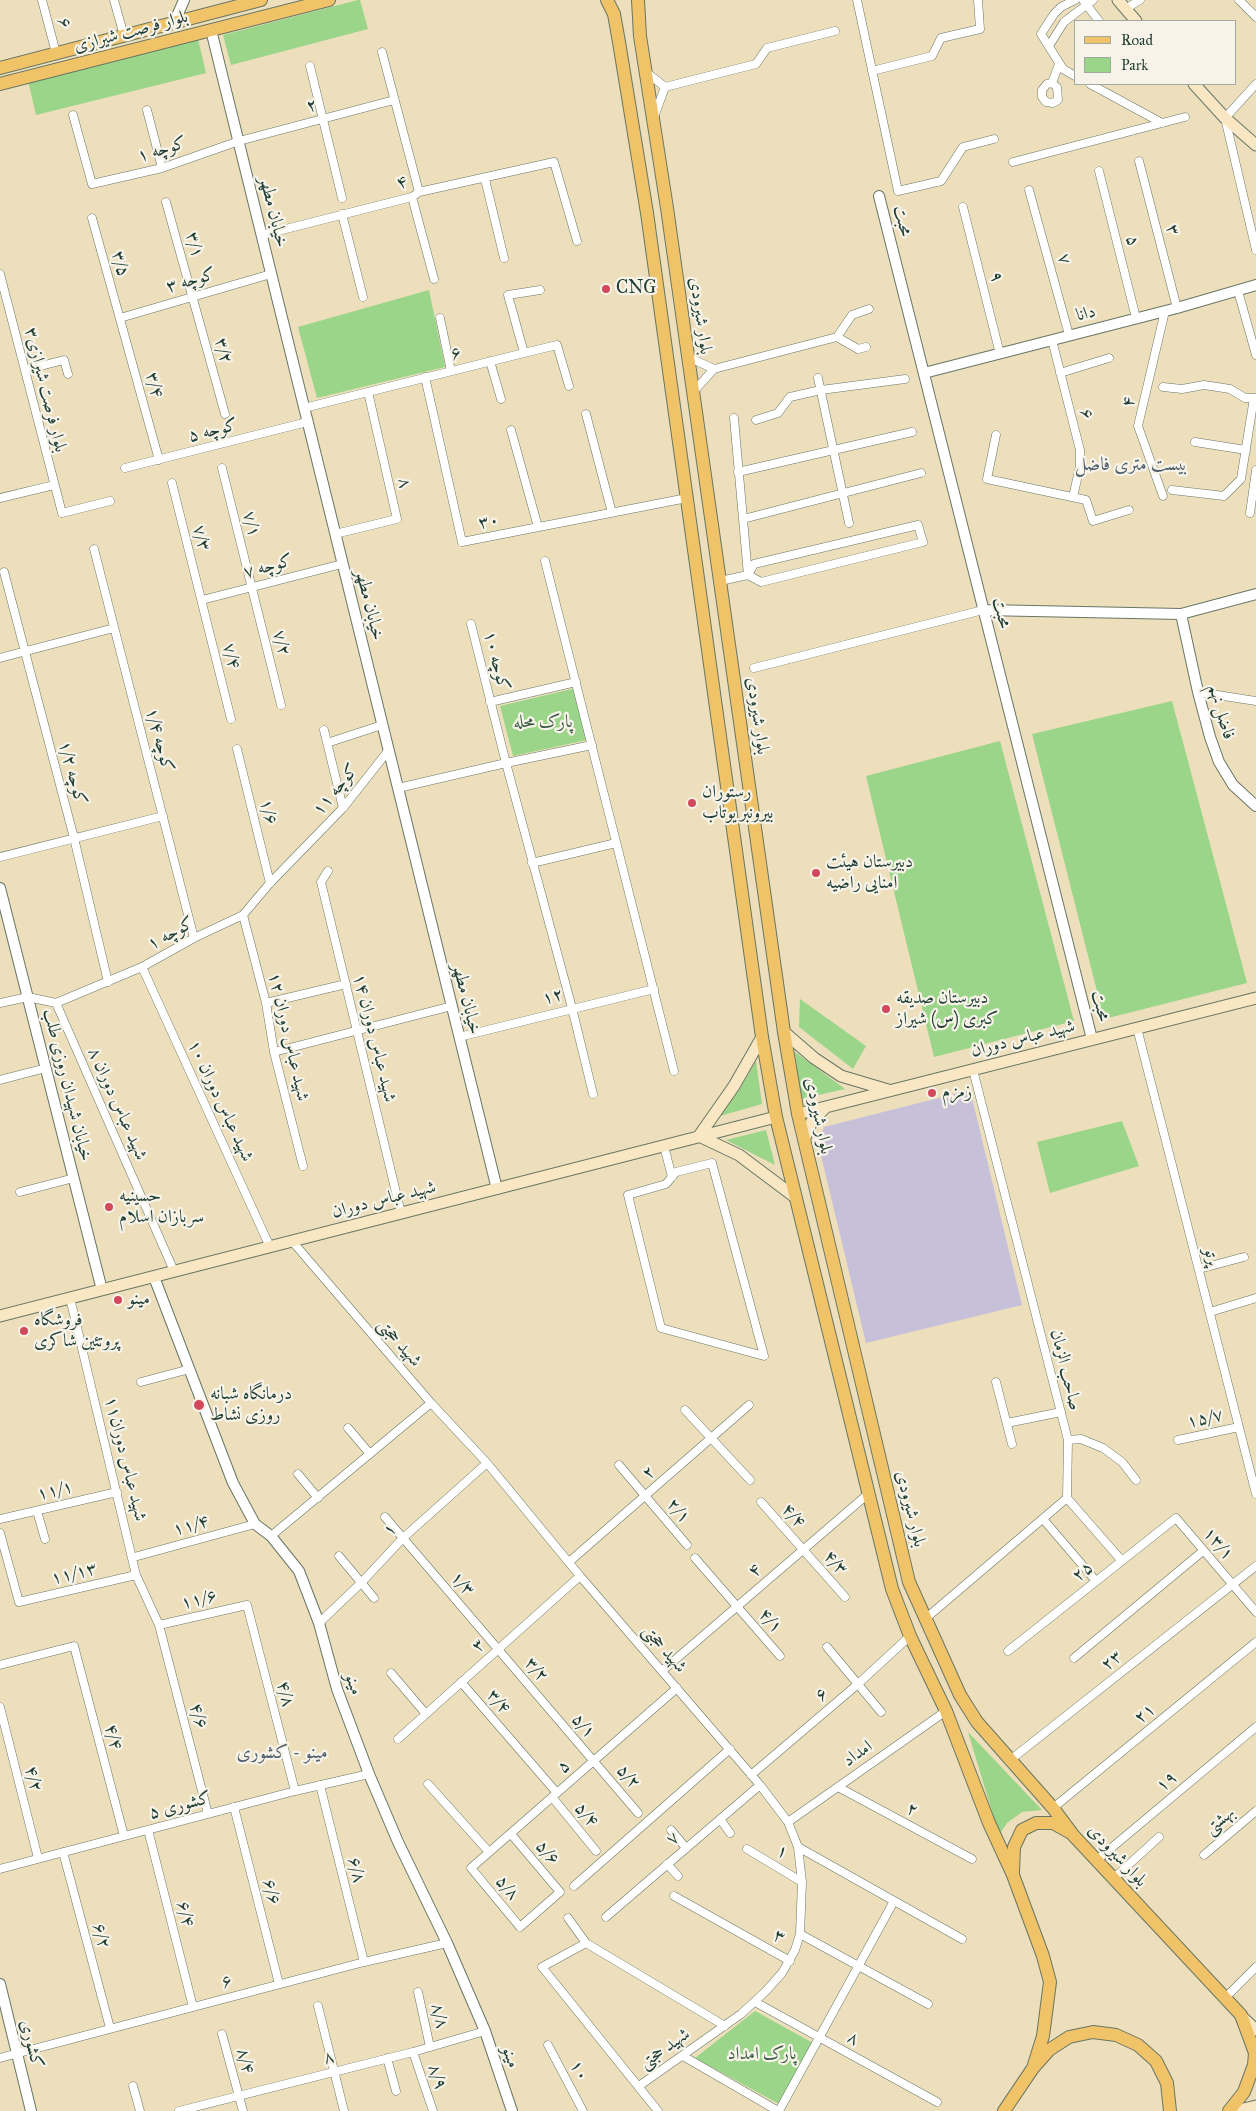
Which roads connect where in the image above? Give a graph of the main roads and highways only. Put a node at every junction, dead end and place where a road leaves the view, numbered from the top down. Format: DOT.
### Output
graph roads {
  1 [pos="261,0"];
  2 [pos="329,0"];
  3 [pos="606,0"];
  4 [pos="638,0"];
  5 [pos="237,3"];
  6 [pos="1122,5"];
  7 [pos="1135,20"];
  8 [pos="0,68"];
  9 [pos="0,84"];
  10 [pos="1195,85"];
  11 [pos="1256,146"];
  12 [pos="746,766"];
  13 [pos="725,770"];
  14 [pos="749,785"];
  15 [pos="728,788"];
  16 [pos="1256,998"];
  17 [pos="784,1032"];
  18 [pos="762,1037"];
  19 [pos="889,1090"];
  20 [pos="827,1106"];
  21 [pos="798,1114"];
  22 [pos="776,1117"];
  23 [pos="699,1136"];
  24 [pos="804,1140"];
  25 [pos="795,1197"];
  26 [pos="0,1316"];
  27 [pos="872,1430"];
  28 [pos="854,1435"];
  29 [pos="1073,1834"];
  30 [pos="1013,1875"];
  31 [pos="1241,2015"];
  32 [pos="1256,2030"];
  33 [pos="1033,2068"];
  34 [pos="1256,2106"];
  35 [pos="1004,2111"];
  36 [pos="1170,2111"];
  37 [pos="1229,2111"];
  38 [pos="1235,2111"];
  1 -- 5 [label="main road, بلوار فرصت شیرازی"];
  2 -- 9 [label="main road, بلوار فرصت شیرازی"];
  3 -- 13 [label="main road, بلوار شیرودی"];
  4 -- 12 [label="main road, بلوار شیرودی"];
  5 -- 8 [label="main road, بلوار فرصت شیرازی"];
  6 -- 7 [label="main road"];
  10 -- 11 [label="main road"];
  12 -- 13 [label="main road"];
  12 -- 14 [label="main road, بلوار شیرودی"];
  13 -- 15 [label="main road, بلوار شیرودی"];
  14 -- 15 [label="main road"];
  14 -- 17 [label="main road, بلوار شیرودی"];
  15 -- 18 [label="main road, بلوار شیرودی"];
  16 -- 19 [label="main road, شهید عباس دوران"];
  17 -- 19 [label="main road"];
  17 -- 21 [label="main road, بلوار شیرودی"];
  18 -- 22 [label="main road, بلوار شیرودی"];
  18 -- 23 [label="main road"];
  19 -- 20 [label="main road, شهید عباس دوران"];
  20 -- 21 [label="main road, شهید عباس دوران"];
  20 -- 24 [label="main road"];
  21 -- 24 [label="main road, بلوار شیرودی"];
  22 -- 23 [label="main road, شهید عباس دوران"];
  22 -- 25 [label="main road, بلوار شیرودی"];
  23 -- 25 [label="main road"];
  23 -- 26 [label="main road, شهید عباس دوران"];
  24 -- 27 [label="main road, بلوار شیرودی"];
  25 -- 28 [label="main road, بلوار شیرودی"];
  27 -- 28 [label="main road"];
  27 -- 29 [label="main road, بلوار شیرودی"];
  28 -- 30 [label="main road, بلوار شیرودی"];
  29 -- 30 [label="main road"];
  29 -- 31 [label="main road, بلوار شیرودی"];
  30 -- 33 [label="main road, بلوار شیرودی"];
  31 -- 32 [label="main road"];
  31 -- 37 [label="main road, بلوار شیرودی"];
  33 -- 35 [label="main road"];
  33 -- 36 [label="main road"];
  34 -- 38 [label="main road"];
}
